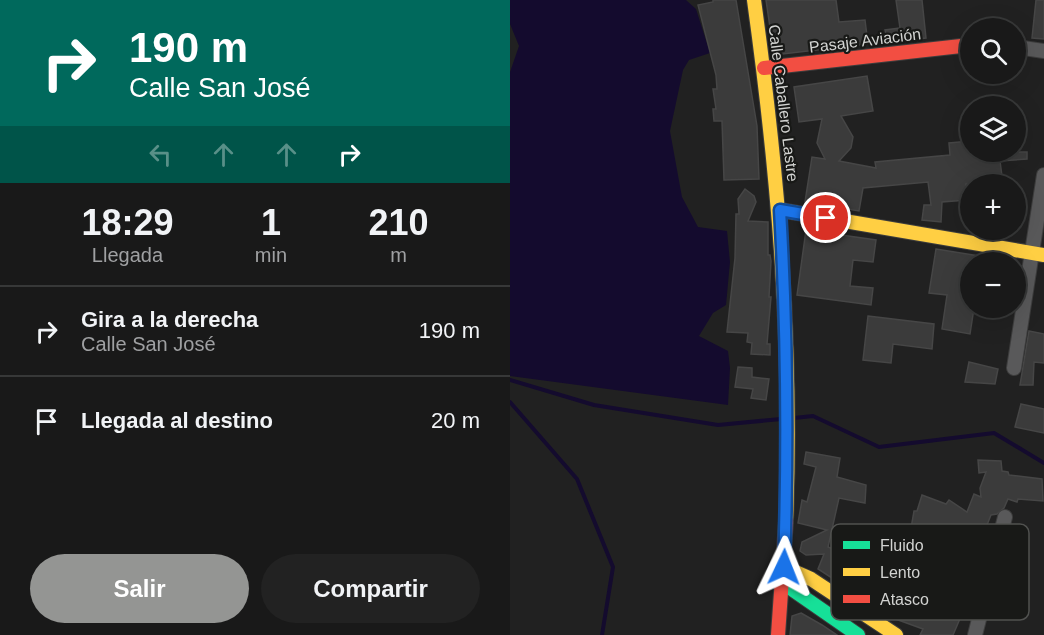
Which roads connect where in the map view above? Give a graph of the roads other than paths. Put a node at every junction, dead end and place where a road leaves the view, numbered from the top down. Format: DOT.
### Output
graph roads {
  1 [pos="754,0"];
  2 [pos="960,46"];
  3 [pos="1026,48"];
  4 [pos="1044,51"];
  5 [pos="764,68"];
  6 [pos="1044,175"];
  7 [pos="780,210"];
  8 [pos="1038,254"];
  9 [pos="1014,368"];
  10 [pos="1005,517"];
  11 [pos="1003,524"];
  12 [pos="784,567"];
  13 [pos="783,583"];
  14 [pos="831,592"];
  15 [pos="831,616"];
  16 [pos="836,620"];
  17 [pos="873,620"];
  18 [pos="979,620"];
  19 [pos="778,635"];
  20 [pos="858,635"];
  21 [pos="896,635"];
  22 [pos="975,635"];
  1 -- 5 [label="street, Calle Caballero Lastre"];
  2 -- 5 [label="street, Pasaje Aviación"];
  3 -- 4 [label="street"];
  5 -- 7 [label="street, Calle Caballero Lastre"];
  6 -- 8 [label="street"];
  7 -- 8 [label="street"];
  7 -- 12 [label="street, Calle Caballero Lastre"];
  8 -- 9 [label="street"];
  10 -- 11 [label="street"];
  12 -- 13 [label="street, Calle Caballero Lastre"];
  12 -- 14 [label="street"];
  13 -- 15 [label="street"];
  13 -- 19 [label="street, Calle Caballero Lastre"];
  16 -- 20 [label="street"];
  17 -- 21 [label="street"];
  18 -- 22 [label="street"];
}
